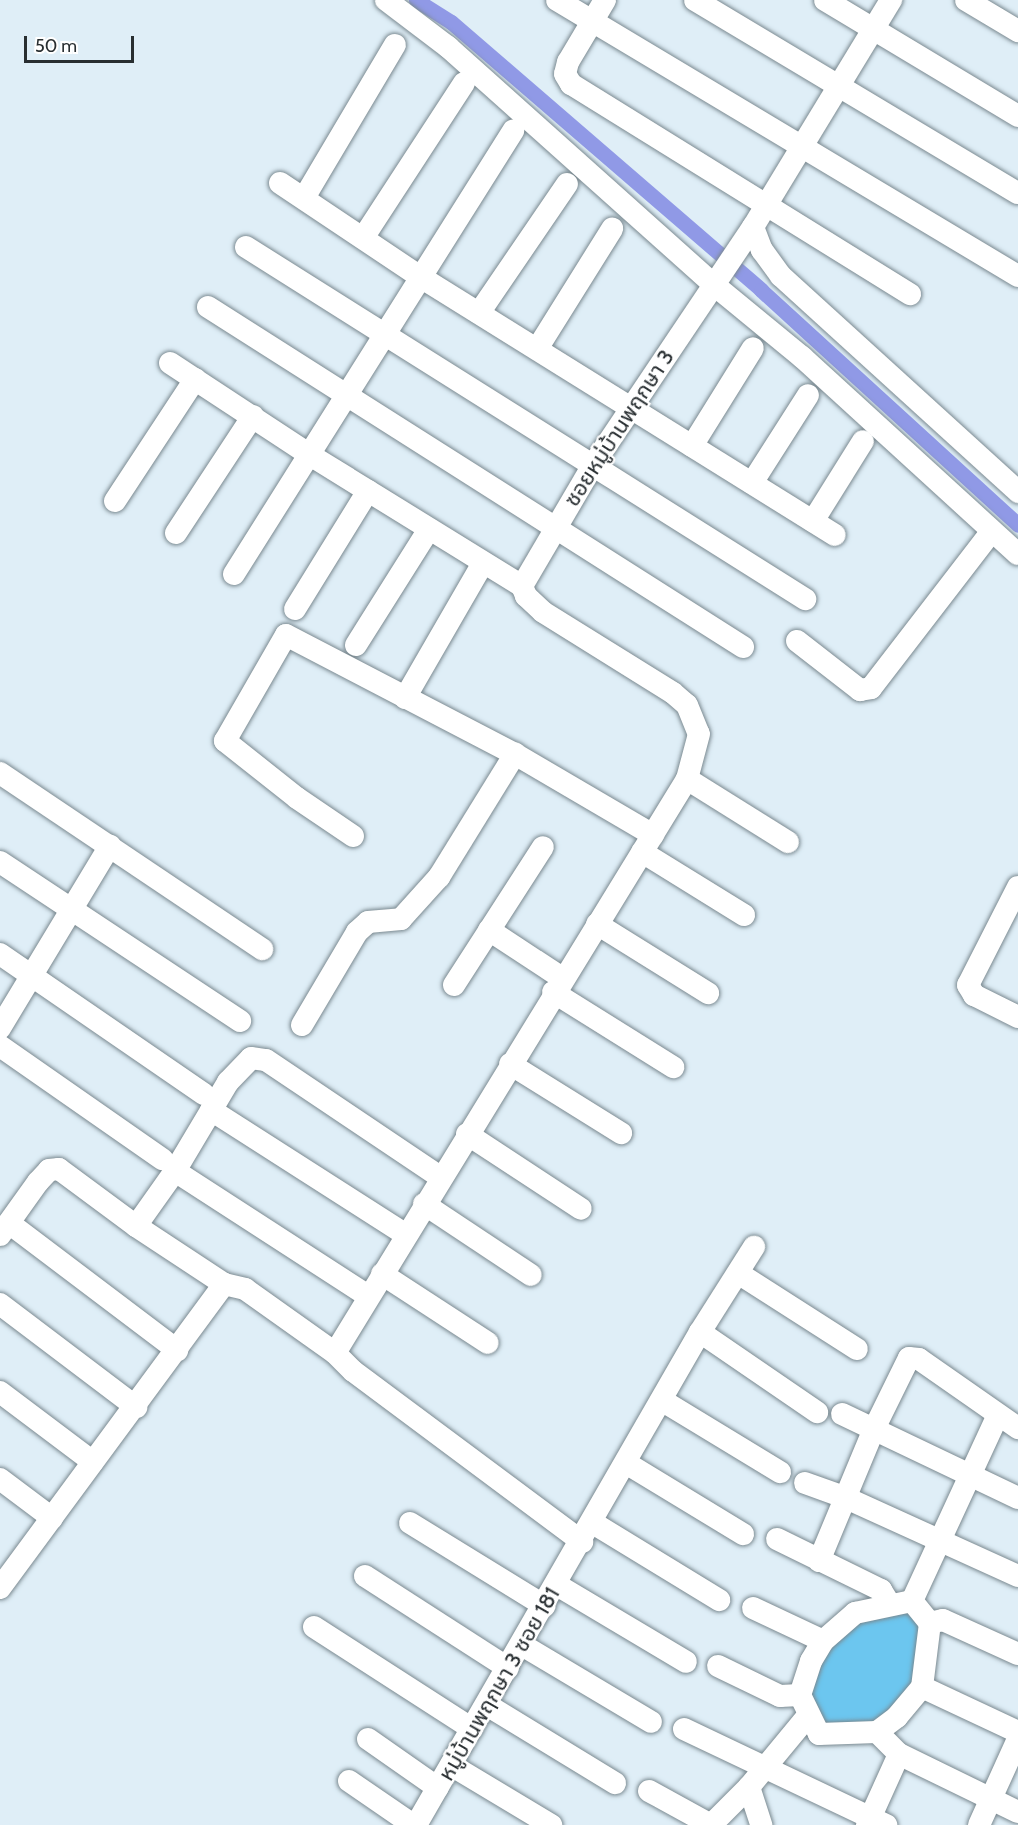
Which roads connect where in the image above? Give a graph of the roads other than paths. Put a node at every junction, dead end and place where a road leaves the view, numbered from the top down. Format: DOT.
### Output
graph roads {
  1 [pos="387,0"];
  2 [pos="557,0"];
  3 [pos="605,0"];
  4 [pos="695,0"];
  5 [pos="825,0"];
  6 [pos="891,0"];
  7 [pos="966,0"];
  8 [pos="592,21"];
  9 [pos="874,30"];
  10 [pos="1018,31"];
  11 [pos="395,45"];
  12 [pos="464,84"];
  13 [pos="838,86"];
  14 [pos="1018,116"];
  15 [pos="513,131"];
  16 [pos="802,147"];
  17 [pos="280,183"];
  18 [pos="567,184"];
  19 [pos="1018,193"];
  20 [pos="304,198"];
  21 [pos="765,207"];
  22 [pos="753,227"];
  23 [pos="612,229"];
  24 [pos="363,238"];
  25 [pos="246,247"];
  26 [pos="1016,269"];
  27 [pos="422,278"];
  28 [pos="717,279"];
  29 [pos="910,294"];
  30 [pos="208,307"];
  31 [pos="479,313"];
  32 [pos="387,335"];
  33 [pos="753,348"];
  34 [pos="537,349"];
  35 [pos="170,363"];
  36 [pos="195,379"];
  37 [pos="348,395"];
  38 [pos="808,395"];
  39 [pos="631,408"];
  40 [pos="252,416"];
  41 [pos="862,441"];
  42 [pos="692,446"];
  43 [pos="310,455"];
  44 [pos="593,465"];
  45 [pos="752,483"];
  46 [pos="368,491"];
  47 [pos="1018,492"];
  48 [pos="116,501"];
  49 [pos="813,521"];
  50 [pos="555,527"];
  51 [pos="429,529"];
  52 [pos="992,531"];
  53 [pos="176,533"];
  54 [pos="835,535"];
  55 [pos="1018,554"];
  56 [pos="483,563"];
  57 [pos="234,574"];
  58 [pos="522,586"];
  59 [pos="805,599"];
  60 [pos="295,609"];
  61 [pos="797,641"];
  62 [pos="356,645"];
  63 [pos="743,647"];
  64 [pos="405,698"];
  65 [pos="515,754"];
  66 [pos="0,773"];
  67 [pos="687,778"];
  68 [pos="352,836"];
  69 [pos="788,842"];
  70 [pos="648,843"];
  71 [pos="110,846"];
  72 [pos="543,847"];
  73 [pos="0,862"];
  74 [pos="1018,887"];
  75 [pos="72,911"];
  76 [pos="744,915"];
  77 [pos="597,924"];
  78 [pos="489,930"];
  79 [pos="262,949"];
  80 [pos="0,954"];
  81 [pos="32,976"];
  82 [pos="454,985"];
  83 [pos="558,985"];
  84 [pos="708,993"];
  85 [pos="1018,1017"];
  86 [pos="240,1021"];
  87 [pos="302,1025"];
  88 [pos="0,1028"];
  89 [pos="0,1046"];
  90 [pos="510,1064"];
  91 [pos="673,1066"];
  92 [pos="208,1102"];
  93 [pos="621,1133"];
  94 [pos="466,1134"];
  95 [pos="168,1165"];
  96 [pos="440,1177"];
  97 [pos="424,1204"];
  98 [pos="581,1209"];
  99 [pos="136,1226"];
  100 [pos="5,1229"];
  101 [pos="405,1234"];
  102 [pos="754,1247"];
  103 [pos="738,1273"];
  104 [pos="382,1274"];
  105 [pos="531,1275"];
  106 [pos="224,1284"];
  107 [pos="368,1296"];
  108 [pos="0,1304"];
  109 [pos="699,1332"];
  110 [pos="488,1344"];
  111 [pos="857,1349"];
  112 [pos="177,1350"];
  113 [pos="335,1353"];
  114 [pos="0,1392"];
  115 [pos="663,1401"];
  116 [pos="136,1407"];
  117 [pos="817,1412"];
  118 [pos="842,1414"];
  119 [pos="998,1415"];
  120 [pos="1018,1428"];
  121 [pos="874,1429"];
  122 [pos="93,1462"];
  123 [pos="626,1463"];
  124 [pos="780,1472"];
  125 [pos="970,1475"];
  126 [pos="0,1479"];
  127 [pos="805,1483"];
  128 [pos="844,1497"];
  129 [pos="1018,1498"];
  130 [pos="52,1518"];
  131 [pos="410,1523"];
  132 [pos="587,1532"];
  133 [pos="743,1534"];
  134 [pos="777,1539"];
  135 [pos="940,1539"];
  136 [pos="819,1561"];
  137 [pos="4,1575"];
  138 [pos="1018,1575"];
  139 [pos="365,1576"];
  140 [pos="557,1585"];
  141 [pos="719,1600"];
  142 [pos="912,1600"];
  143 [pos="889,1603"];
  144 [pos="545,1606"];
  145 [pos="753,1608"];
  146 [pos="930,1623"];
  147 [pos="314,1626"];
  148 [pos="823,1641"];
  149 [pos="522,1645"];
  150 [pos="1018,1654"];
  151 [pos="686,1662"];
  152 [pos="718,1666"];
  153 [pos="508,1668"];
  154 [pos="922,1687"];
  155 [pos="800,1695"];
  156 [pos="487,1705"];
  157 [pos="807,1717"];
  158 [pos="651,1722"];
  159 [pos="472,1729"];
  160 [pos="684,1729"];
  161 [pos="877,1732"];
  162 [pos="1018,1732"];
  163 [pos="368,1739"];
  164 [pos="1018,1739"];
  165 [pos="899,1754"];
  166 [pos="451,1765"];
  167 [pos="764,1768"];
  168 [pos="349,1781"];
  169 [pos="615,1783"];
  170 [pos="438,1788"];
  171 [pos="749,1788"];
  172 [pos="649,1791"];
  173 [pos="991,1800"];
  174 [pos="1018,1812"];
  175 [pos="874,1823"];
  176 [pos="415,1825"];
  177 [pos="551,1825"];
  178 [pos="711,1825"];
  179 [pos="760,1825"];
  180 [pos="979,1825"];
  1 -- 28 [label="street"];
  2 -- 8 [label="street"];
  3 -- 8 [label="street"];
  4 -- 13 [label="street"];
  5 -- 9 [label="street"];
  6 -- 9 [label="street, ซอยหมู่บ้านพฤกษา 3"];
  7 -- 10 [label="street"];
  8 -- 16 [label="street"];
  8 -- 21 [label="street"];
  9 -- 13 [label="street, ซอยหมู่บ้านพฤกษา 3"];
  9 -- 14 [label="street"];
  11 -- 20 [label="street"];
  12 -- 24 [label="street"];
  13 -- 16 [label="street, ซอยหมู่บ้านพฤกษา 3"];
  13 -- 19 [label="street"];
  15 -- 27 [label="street"];
  16 -- 21 [label="street, ซอยหมู่บ้านพฤกษา 3"];
  16 -- 26 [label="street"];
  17 -- 20 [label="street"];
  18 -- 31 [label="street"];
  20 -- 24 [label="street"];
  21 -- 22 [label="street, ซอยหมู่บ้านพฤกษา 3"];
  21 -- 29 [label="street"];
  22 -- 28 [label="street, ซอยหมู่บ้านพฤกษา 3"];
  22 -- 47 [label="street"];
  23 -- 34 [label="street"];
  24 -- 27 [label="street"];
  25 -- 32 [label="street"];
  27 -- 31 [label="street"];
  27 -- 32 [label="street"];
  28 -- 39 [label="street, ซอยหมู่บ้านพฤกษา 3"];
  28 -- 52 [label="street"];
  30 -- 37 [label="street"];
  31 -- 34 [label="street"];
  32 -- 37 [label="street"];
  32 -- 44 [label="street"];
  33 -- 42 [label="street"];
  34 -- 39 [label="street"];
  35 -- 36 [label="street"];
  36 -- 40 [label="street"];
  36 -- 48 [label="street"];
  37 -- 43 [label="street"];
  37 -- 50 [label="street"];
  38 -- 45 [label="street"];
  39 -- 42 [label="street"];
  39 -- 44 [label="street, ซอยหมู่บ้านพฤกษา 3"];
  40 -- 43 [label="street"];
  40 -- 53 [label="street"];
  41 -- 49 [label="street"];
  42 -- 45 [label="street"];
  43 -- 46 [label="street"];
  43 -- 57 [label="street"];
  44 -- 50 [label="street, ซอยหมู่บ้านพฤกษา 3"];
  44 -- 59 [label="street"];
  45 -- 49 [label="street"];
  46 -- 51 [label="street"];
  46 -- 60 [label="street"];
  49 -- 54 [label="street"];
  50 -- 58 [label="street, ซอยหมู่บ้านพฤกษา 3"];
  50 -- 63 [label="street"];
  51 -- 56 [label="street"];
  51 -- 62 [label="street"];
  52 -- 55 [label="street"];
  52 -- 61 [label="street"];
  56 -- 58 [label="street"];
  56 -- 64 [label="street"];
  58 -- 67 [label="street"];
  64 -- 65 [label="street"];
  64 -- 68 [label="street"];
  65 -- 70 [label="street"];
  65 -- 87 [label="street"];
  66 -- 71 [label="street"];
  67 -- 69 [label="street"];
  67 -- 70 [label="street"];
  70 -- 76 [label="street"];
  70 -- 77 [label="street"];
  71 -- 75 [label="street"];
  71 -- 79 [label="street"];
  72 -- 78 [label="street"];
  73 -- 75 [label="street"];
  74 -- 85 [label="street"];
  75 -- 81 [label="street"];
  75 -- 86 [label="street"];
  77 -- 83 [label="street"];
  77 -- 84 [label="street"];
  78 -- 82 [label="street"];
  78 -- 83 [label="street"];
  80 -- 81 [label="street"];
  81 -- 88 [label="street"];
  81 -- 92 [label="street"];
  83 -- 90 [label="street"];
  83 -- 91 [label="street"];
  89 -- 95 [label="street"];
  90 -- 93 [label="street"];
  90 -- 94 [label="street"];
  92 -- 95 [label="street"];
  92 -- 96 [label="street"];
  92 -- 101 [label="street"];
  94 -- 96 [label="street"];
  94 -- 98 [label="street"];
  95 -- 99 [label="street"];
  95 -- 107 [label="street"];
  96 -- 97 [label="street"];
  97 -- 101 [label="street"];
  97 -- 105 [label="street"];
  99 -- 100 [label="street"];
  99 -- 106 [label="street"];
  100 -- 112 [label="street"];
  101 -- 104 [label="street"];
  102 -- 103 [label="street, หมู่บ้านพฤกษา 3 ซอย 181"];
  103 -- 109 [label="street, หมู่บ้านพฤกษา 3 ซอย 181"];
  103 -- 111 [label="street"];
  104 -- 107 [label="street"];
  104 -- 110 [label="street"];
  106 -- 112 [label="street"];
  106 -- 113 [label="street"];
  107 -- 113 [label="street"];
  108 -- 116 [label="street"];
  109 -- 115 [label="street, หมู่บ้านพฤกษา 3 ซอย 181"];
  109 -- 117 [label="street"];
  112 -- 116 [label="street"];
  113 -- 132 [label="street"];
  114 -- 122 [label="street"];
  115 -- 123 [label="street, หมู่บ้านพฤกษา 3 ซอย 181"];
  115 -- 124 [label="street"];
  116 -- 122 [label="street"];
  118 -- 121 [label="street"];
  119 -- 120 [label="street"];
  119 -- 121 [label="street"];
  119 -- 125 [label="street"];
  121 -- 125 [label="street"];
  121 -- 128 [label="street"];
  122 -- 130 [label="street"];
  123 -- 132 [label="street, หมู่บ้านพฤกษา 3 ซอย 181"];
  123 -- 133 [label="street"];
  125 -- 129 [label="street"];
  125 -- 135 [label="street"];
  126 -- 130 [label="street"];
  127 -- 128 [label="street"];
  128 -- 135 [label="street"];
  128 -- 136 [label="street"];
  130 -- 137 [label="street"];
  131 -- 144 [label="street"];
  132 -- 140 [label="street, หมู่บ้านพฤกษา 3 ซอย 181"];
  132 -- 141 [label="street"];
  134 -- 136 [label="street"];
  135 -- 138 [label="street"];
  135 -- 142 [label="street"];
  136 -- 143 [label="street"];
  139 -- 153 [label="street"];
  140 -- 144 [label="street, หมู่บ้านพฤกษา 3 ซอย 181"];
  140 -- 151 [label="street"];
  142 -- 143 [label="street"];
  142 -- 146 [label="street"];
  143 -- 148 [label="street"];
  144 -- 149 [label="street, หมู่บ้านพฤกษา 3 ซอย 181"];
  145 -- 148 [label="street"];
  146 -- 150 [label="street"];
  146 -- 154 [label="street"];
  147 -- 159 [label="street"];
  148 -- 155 [label="street"];
  149 -- 153 [label="street, หมู่บ้านพฤกษา 3 ซอย 181"];
  149 -- 158 [label="street"];
  152 -- 155 [label="street"];
  153 -- 156 [label="street, หมู่บ้านพฤกษา 3 ซอย 181"];
  154 -- 161 [label="street"];
  154 -- 162 [label="street"];
  155 -- 157 [label="street"];
  156 -- 159 [label="street, หมู่บ้านพฤกษา 3 ซอย 181"];
  156 -- 169 [label="street"];
  157 -- 161 [label="street"];
  157 -- 167 [label="street"];
  159 -- 166 [label="street, หมู่บ้านพฤกษา 3 ซอย 181"];
  160 -- 167 [label="street"];
  161 -- 165 [label="street"];
  163 -- 170 [label="street"];
  164 -- 173 [label="street"];
  165 -- 173 [label="street"];
  165 -- 175 [label="street"];
  166 -- 170 [label="street, หมู่บ้านพฤกษา 3 ซอย 181"];
  166 -- 177 [label="street"];
  167 -- 171 [label="street"];
  167 -- 175 [label="street"];
  168 -- 176 [label="street"];
  170 -- 176 [label="street, หมู่บ้านพฤกษา 3 ซอย 181"];
  171 -- 178 [label="street"];
  171 -- 179 [label="street"];
  172 -- 178 [label="street"];
  173 -- 174 [label="street"];
  173 -- 180 [label="street"];
}
